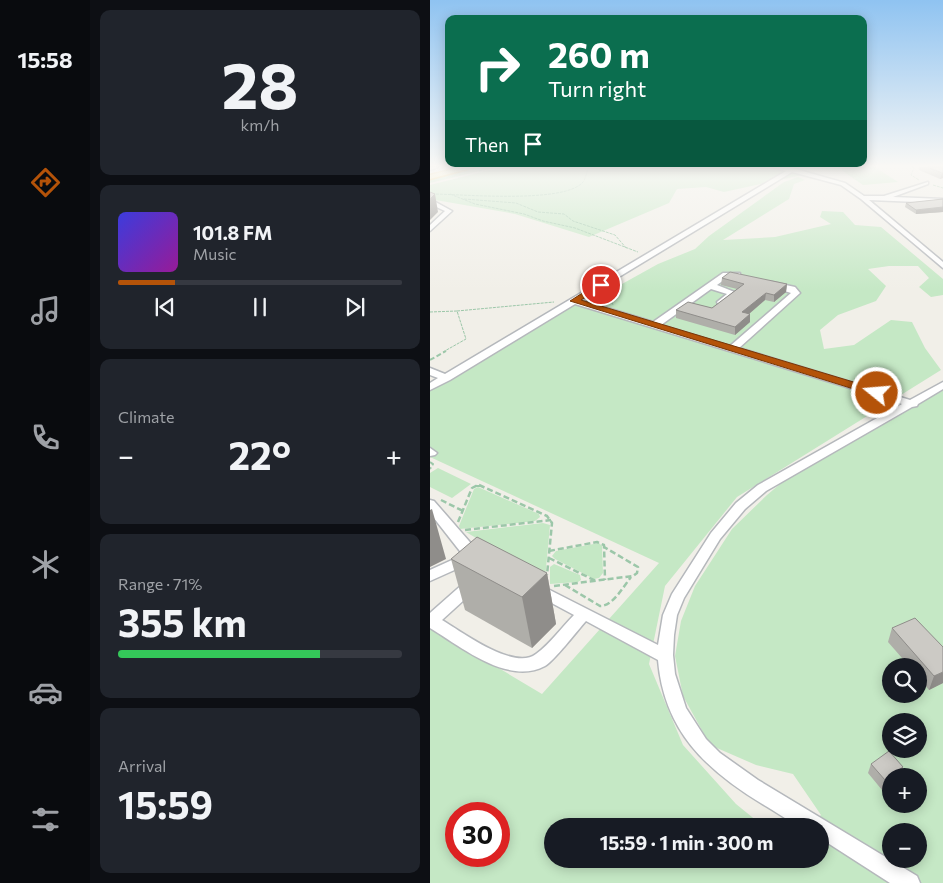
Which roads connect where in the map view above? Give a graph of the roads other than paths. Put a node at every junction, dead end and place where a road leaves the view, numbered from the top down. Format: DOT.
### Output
graph roads {
  1 [pos="443,208"];
  2 [pos="728,208"];
  3 [pos="875,208"];
  4 [pos="430,229"];
  5 [pos="943,266"];
  6 [pos="744,276"];
  7 [pos="763,281"];
  8 [pos="710,286"];
  9 [pos="574,301"];
  10 [pos="685,304"];
  11 [pos="700,308"];
  12 [pos="713,309"];
  13 [pos="659,323"];
  14 [pos="736,346"];
  15 [pos="430,371"];
  16 [pos="446,378"];
  17 [pos="943,385"];
  18 [pos="430,387"];
  19 [pos="913,404"];
  20 [pos="435,502"];
  21 [pos="473,555"];
  22 [pos="486,562"];
  23 [pos="430,576"];
  24 [pos="479,578"];
  25 [pos="526,583"];
  26 [pos="585,614"];
  27 [pos="430,621"];
  28 [pos="665,656"];
  29 [pos="807,818"];
  30 [pos="829,832"];
  31 [pos="910,883"];
  1 -- 4 [label="street"];
  2 -- 9 [label="street"];
  3 -- 5 [label="street"];
  6 -- 8 [label="street"];
  7 -- 14 [label="street"];
  8 -- 10 [label="street"];
  8 -- 12 [label="street"];
  9 -- 13 [label="street"];
  9 -- 16 [label="street"];
  10 -- 11 [label="street"];
  10 -- 13 [label="street"];
  13 -- 14 [label="street"];
  14 -- 19 [label="street"];
  15 -- 16 [label="street"];
  16 -- 18 [label="street"];
  17 -- 19 [label="street"];
  19 -- 28 [label="street"];
  20 -- 21 [label="street"];
  21 -- 22 [label="street"];
  21 -- 23 [label="street"];
  24 -- 27 [label="street"];
  25 -- 26 [label="street"];
  26 -- 27 [label="street"];
  26 -- 28 [label="street"];
  28 -- 29 [label="street"];
  30 -- 31 [label="street"];
}
